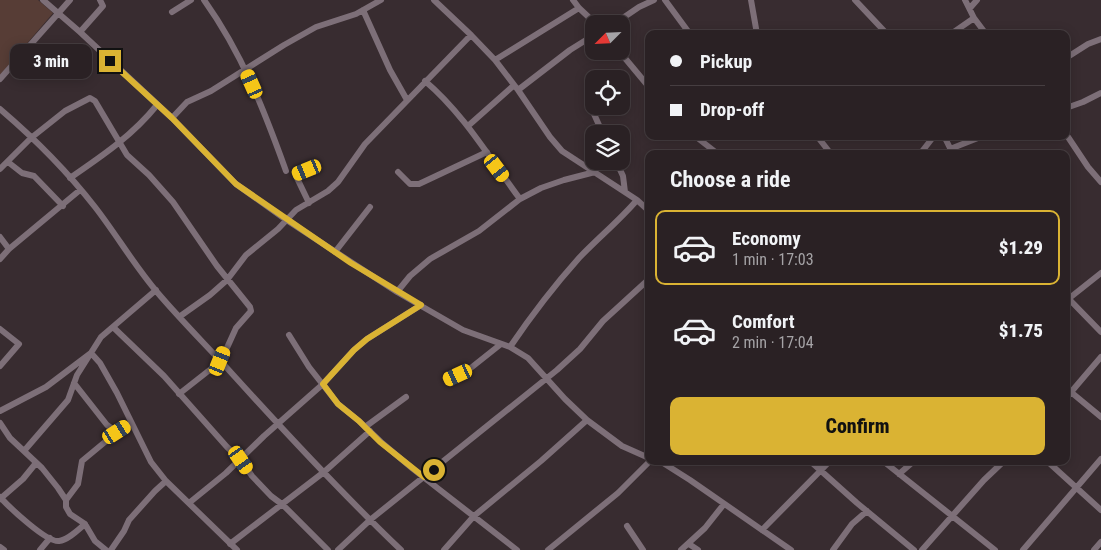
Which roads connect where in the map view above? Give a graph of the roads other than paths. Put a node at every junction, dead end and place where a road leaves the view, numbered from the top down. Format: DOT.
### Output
graph roads {
  1 [pos="43,0"];
  2 [pos="70,0"];
  3 [pos="100,0"];
  4 [pos="190,0"];
  5 [pos="204,0"];
  6 [pos="381,0"];
  7 [pos="434,0"];
  8 [pos="572,0"];
  9 [pos="654,0"];
  10 [pos="665,0"];
  11 [pos="751,0"];
  12 [pos="855,0"];
  13 [pos="965,0"];
  14 [pos="977,0"];
  15 [pos="578,8"];
  16 [pos="970,8"];
  17 [pos="363,10"];
  18 [pos="172,12"];
  19 [pos="58,14"];
  20 [pos="586,15"];
  21 [pos="627,15"];
  22 [pos="974,18"];
  23 [pos="687,30"];
  24 [pos="756,30"];
  25 [pos="880,30"];
  26 [pos="957,30"];
  27 [pos="983,30"];
  28 [pos="80,32"];
  29 [pos="471,35"];
  30 [pos="1101,38"];
  31 [pos="585,41"];
  32 [pos="1070,55"];
  33 [pos="494,60"];
  34 [pos="626,60"];
  35 [pos="246,69"];
  36 [pos="0,79"];
  37 [pos="425,81"];
  38 [pos="645,83"];
  39 [pos="516,88"];
  40 [pos="1101,92"];
  41 [pos="408,100"];
  42 [pos="157,105"];
  43 [pos="1070,107"];
  44 [pos="0,109"];
  45 [pos="172,118"];
  46 [pos="468,126"];
  47 [pos="31,138"];
  48 [pos="700,140"];
  49 [pos="820,140"];
  50 [pos="931,140"];
  51 [pos="975,140"];
  52 [pos="1070,140"];
  53 [pos="120,143"];
  54 [pos="713,150"];
  55 [pos="828,150"];
  56 [pos="923,150"];
  57 [pos="954,150"];
  58 [pos="487,152"];
  59 [pos="8,162"];
  60 [pos="318,166"];
  61 [pos="0,169"];
  62 [pos="620,170"];
  63 [pos="286,171"];
  64 [pos="398,172"];
  65 [pos="596,172"];
  66 [pos="70,178"];
  67 [pos="1101,182"];
  68 [pos="80,190"];
  69 [pos="625,192"];
  70 [pos="520,199"];
  71 [pos="636,200"];
  72 [pos="309,203"];
  73 [pos="63,206"];
  74 [pos="370,207"];
  75 [pos="645,208"];
  76 [pos="285,219"];
  77 [pos="0,237"];
  78 [pos="10,249"];
  79 [pos="335,252"];
  80 [pos="0,259"];
  81 [pos="1101,272"];
  82 [pos="227,280"];
  83 [pos="645,283"];
  84 [pos="156,290"];
  85 [pos="397,292"];
  86 [pos="1070,296"];
  87 [pos="1070,301"];
  88 [pos="421,305"];
  89 [pos="179,317"];
  90 [pos="113,327"];
  91 [pos="0,329"];
  92 [pos="1101,332"];
  93 [pos="289,335"];
  94 [pos="500,344"];
  95 [pos="510,347"];
  96 [pos="91,353"];
  97 [pos="1101,357"];
  98 [pos="220,361"];
  99 [pos="0,366"];
  100 [pos="546,378"];
  101 [pos="449,379"];
  102 [pos="74,383"];
  103 [pos="323,384"];
  104 [pos="1070,389"];
  105 [pos="1070,391"];
  106 [pos="179,394"];
  107 [pos="406,397"];
  108 [pos="0,411"];
  109 [pos="1101,417"];
  110 [pos="587,420"];
  111 [pos="0,423"];
  112 [pos="132,423"];
  113 [pos="278,424"];
  114 [pos="367,429"];
  115 [pos="117,432"];
  116 [pos="24,451"];
  117 [pos="645,456"];
  118 [pos="1101,459"];
  119 [pos="241,460"];
  120 [pos="36,463"];
  121 [pos="646,465"];
  122 [pos="666,465"];
  123 [pos="814,465"];
  124 [pos="826,465"];
  125 [pos="888,465"];
  126 [pos="909,465"];
  127 [pos="1000,465"];
  128 [pos="1051,465"];
  129 [pos="820,471"];
  130 [pos="324,472"];
  131 [pos="899,474"];
  132 [pos="424,477"];
  133 [pos="166,481"];
  134 [pos="1076,488"];
  135 [pos="0,498"];
  136 [pos="66,500"];
  137 [pos="189,503"];
  138 [pos="724,504"];
  139 [pos="283,505"];
  140 [pos="1101,510"];
  141 [pos="867,511"];
  142 [pos="474,516"];
  143 [pos="953,516"];
  144 [pos="370,520"];
  145 [pos="85,524"];
  146 [pos="627,526"];
  147 [pos="762,530"];
  148 [pos="50,538"];
  149 [pos="1101,542"];
  150 [pos="230,544"];
  151 [pos="689,544"];
  152 [pos="0,547"];
  153 [pos="4,550"];
  154 [pos="40,550"];
  155 [pos="106,550"];
  156 [pos="111,550"];
  157 [pos="236,550"];
  158 [pos="328,550"];
  159 [pos="338,550"];
  160 [pos="401,550"];
  161 [pos="444,550"];
  162 [pos="517,550"];
  163 [pos="548,550"];
  164 [pos="642,550"];
  165 [pos="681,550"];
  166 [pos="698,550"];
  167 [pos="791,550"];
  168 [pos="833,550"];
  169 [pos="914,550"];
  170 [pos="922,550"];
  171 [pos="995,550"];
  172 [pos="1023,550"];
  173 [pos="1094,550"];
  1 -- 19 [label="street"];
  2 -- 19 [label="street"];
  3 -- 28 [label="street"];
  4 -- 18 [label="street"];
  5 -- 35 [label="street"];
  6 -- 17 [label="street"];
  7 -- 29 [label="street"];
  8 -- 15 [label="street"];
  9 -- 21 [label="street"];
  10 -- 23 [label="street"];
  11 -- 24 [label="street"];
  12 -- 25 [label="street"];
  13 -- 16 [label="street"];
  14 -- 16 [label="street"];
  15 -- 20 [label="street"];
  15 -- 33 [label="street"];
  16 -- 22 [label="street"];
  17 -- 35 [label="street"];
  17 -- 41 [label="street"];
  19 -- 28 [label="street"];
  19 -- 36 [label="street"];
  22 -- 26 [label="street"];
  22 -- 27 [label="street"];
  28 -- 42 [label="street"];
  29 -- 33 [label="street"];
  29 -- 37 [label="street"];
  30 -- 32 [label="street"];
  31 -- 39 [label="street"];
  33 -- 39 [label="street"];
  34 -- 38 [label="street"];
  35 -- 45 [label="street"];
  35 -- 63 [label="street"];
  37 -- 41 [label="street"];
  37 -- 46 [label="street"];
  39 -- 46 [label="street"];
  39 -- 65 [label="street"];
  40 -- 43 [label="street"];
  41 -- 72 [label="street"];
  42 -- 45 [label="street"];
  42 -- 53 [label="street"];
  44 -- 47 [label="street"];
  45 -- 76 [label="street"];
  46 -- 58 [label="street"];
  47 -- 53 [label="street"];
  47 -- 59 [label="street"];
  47 -- 66 [label="street"];
  48 -- 54 [label="street"];
  49 -- 55 [label="street"];
  50 -- 56 [label="street"];
  51 -- 57 [label="street"];
  52 -- 67 [label="street"];
  53 -- 66 [label="street"];
  53 -- 82 [label="street"];
  58 -- 64 [label="street"];
  58 -- 70 [label="street"];
  59 -- 61 [label="street"];
  59 -- 73 [label="street"];
  60 -- 72 [label="street"];
  62 -- 69 [label="street"];
  65 -- 69 [label="street"];
  65 -- 70 [label="street"];
  66 -- 68 [label="street"];
  68 -- 73 [label="street"];
  68 -- 84 [label="street"];
  69 -- 71 [label="street"];
  70 -- 85 [label="street"];
  71 -- 75 [label="street"];
  71 -- 95 [label="street"];
  72 -- 76 [label="street"];
  73 -- 78 [label="street"];
  74 -- 79 [label="street"];
  76 -- 79 [label="street"];
  76 -- 82 [label="street"];
  77 -- 78 [label="street"];
  78 -- 80 [label="street"];
  79 -- 85 [label="street"];
  81 -- 86 [label="street"];
  82 -- 89 [label="street"];
  82 -- 98 [label="street"];
  83 -- 100 [label="street"];
  84 -- 89 [label="street"];
  84 -- 90 [label="street"];
  85 -- 88 [label="street"];
  87 -- 92 [label="street"];
  88 -- 94 [label="street"];
  88 -- 103 [label="street"];
  89 -- 98 [label="street"];
  90 -- 96 [label="street"];
  90 -- 106 [label="street"];
  91 -- 99 [label="street"];
  93 -- 103 [label="street"];
  94 -- 95 [label="street"];
  94 -- 101 [label="street"];
  95 -- 100 [label="street"];
  96 -- 102 [label="street"];
  96 -- 108 [label="street"];
  96 -- 112 [label="street"];
  97 -- 104 [label="street"];
  98 -- 106 [label="street"];
  98 -- 113 [label="street"];
  100 -- 110 [label="street"];
  100 -- 132 [label="street"];
  102 -- 115 [label="street"];
  102 -- 116 [label="street"];
  103 -- 113 [label="street"];
  103 -- 114 [label="street"];
  105 -- 109 [label="street"];
  106 -- 119 [label="street"];
  107 -- 114 [label="street"];
  110 -- 117 [label="street"];
  110 -- 142 [label="street"];
  111 -- 116 [label="street"];
  112 -- 115 [label="street"];
  112 -- 133 [label="street"];
  113 -- 119 [label="street"];
  113 -- 130 [label="street"];
  114 -- 130 [label="street"];
  114 -- 132 [label="street"];
  115 -- 136 [label="street"];
  116 -- 120 [label="street"];
  118 -- 134 [label="street"];
  119 -- 137 [label="street"];
  119 -- 139 [label="street"];
  120 -- 135 [label="street"];
  120 -- 136 [label="street"];
  121 -- 163 [label="street"];
  122 -- 138 [label="street"];
  123 -- 129 [label="street"];
  124 -- 129 [label="street"];
  125 -- 131 [label="street"];
  126 -- 131 [label="street"];
  127 -- 143 [label="street"];
  128 -- 134 [label="street"];
  129 -- 141 [label="street"];
  129 -- 147 [label="street"];
  130 -- 139 [label="street"];
  130 -- 144 [label="street"];
  131 -- 143 [label="street"];
  132 -- 142 [label="street"];
  132 -- 144 [label="street"];
  133 -- 137 [label="street"];
  133 -- 156 [label="street"];
  134 -- 140 [label="street"];
  134 -- 172 [label="street"];
  135 -- 148 [label="street"];
  136 -- 145 [label="street"];
  137 -- 150 [label="street"];
  138 -- 147 [label="street"];
  138 -- 151 [label="street"];
  139 -- 150 [label="street"];
  139 -- 158 [label="street"];
  141 -- 168 [label="street"];
  141 -- 169 [label="street"];
  142 -- 161 [label="street"];
  142 -- 162 [label="street"];
  143 -- 170 [label="street"];
  143 -- 171 [label="street"];
  144 -- 159 [label="street"];
  144 -- 160 [label="street"];
  145 -- 148 [label="street"];
  145 -- 155 [label="street"];
  146 -- 164 [label="street"];
  147 -- 167 [label="street"];
  148 -- 154 [label="street"];
  149 -- 173 [label="street"];
  150 -- 157 [label="street"];
  151 -- 165 [label="street"];
  151 -- 166 [label="street"];
  152 -- 153 [label="street"];
}
